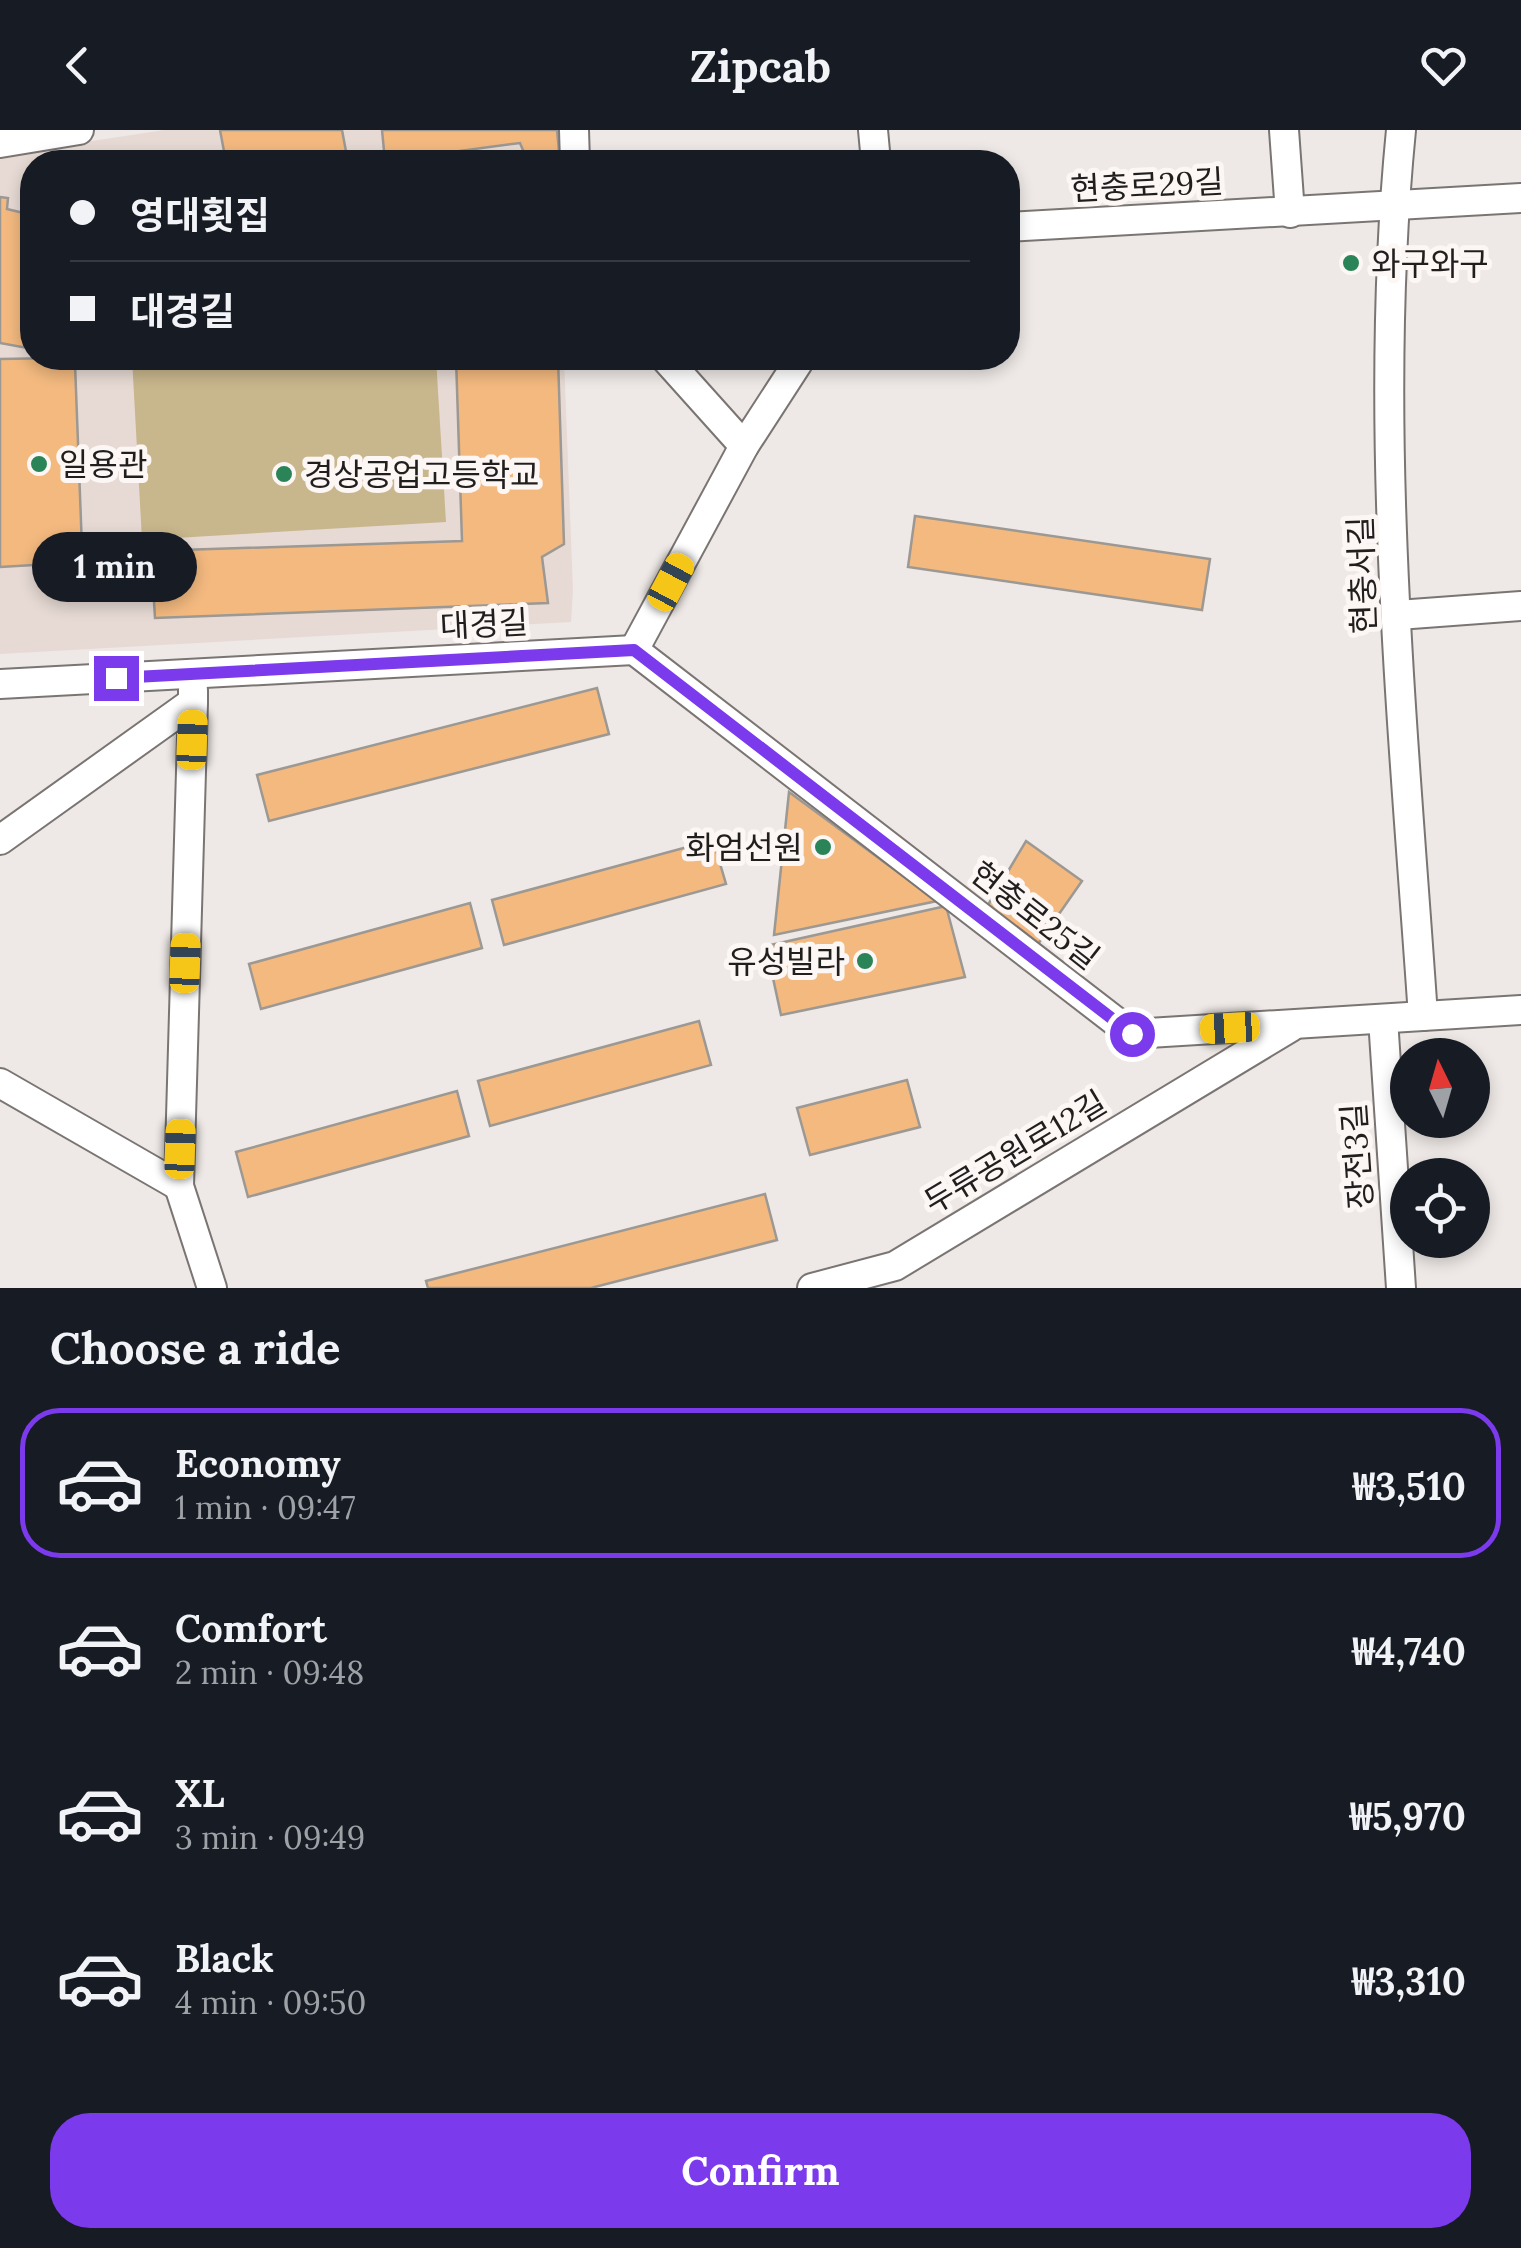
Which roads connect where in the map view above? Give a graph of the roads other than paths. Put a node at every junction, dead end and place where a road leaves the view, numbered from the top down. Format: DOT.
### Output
graph roads {
  1 [pos="79,130"];
  2 [pos="1284,130"];
  3 [pos="1401,130"];
  4 [pos="0,143"];
  5 [pos="1521,198"];
  6 [pos="1394,207"];
  7 [pos="1290,212"];
  8 [pos="1020,226"];
  9 [pos="676,370"];
  10 [pos="793,370"];
  11 [pos="744,446"];
  12 [pos="1521,606"];
  13 [pos="1398,615"];
  14 [pos="634,650"];
  15 [pos="0,684"];
  16 [pos="193,688"];
  17 [pos="0,840"];
  18 [pos="1521,1010"];
  19 [pos="1423,1016"];
  20 [pos="1383,1018"];
  21 [pos="1296,1024"];
  22 [pos="0,1082"];
  23 [pos="179,1186"];
  24 [pos="896,1277"];
  25 [pos="212,1288"];
  26 [pos="812,1288"];
  27 [pos="1402,1288"];
  1 -- 4 [label="street"];
  2 -- 7 [label="street"];
  3 -- 6 [label="street, 현충서길"];
  5 -- 6 [label="street, 현충로29길"];
  6 -- 7 [label="street, 현충로29길"];
  6 -- 13 [label="street, 현충서길"];
  7 -- 8 [label="street, 현충로29길"];
  9 -- 11 [label="street"];
  10 -- 11 [label="street"];
  11 -- 14 [label="street"];
  12 -- 13 [label="street"];
  13 -- 19 [label="street, 현충서길"];
  14 -- 16 [label="street, 대경길"];
  14 -- 21 [label="street, 현충로25길"];
  15 -- 16 [label="street, 대경길"];
  16 -- 17 [label="street"];
  16 -- 23 [label="street"];
  18 -- 19 [label="street, 현충로25길"];
  19 -- 20 [label="street, 현충로25길"];
  20 -- 21 [label="street, 현충로25길"];
  20 -- 27 [label="street, 장전3길"];
  21 -- 24 [label="street, 두류공원로12길"];
  22 -- 23 [label="street"];
  23 -- 25 [label="street"];
  24 -- 26 [label="street, 두류공원로12길"];
}
